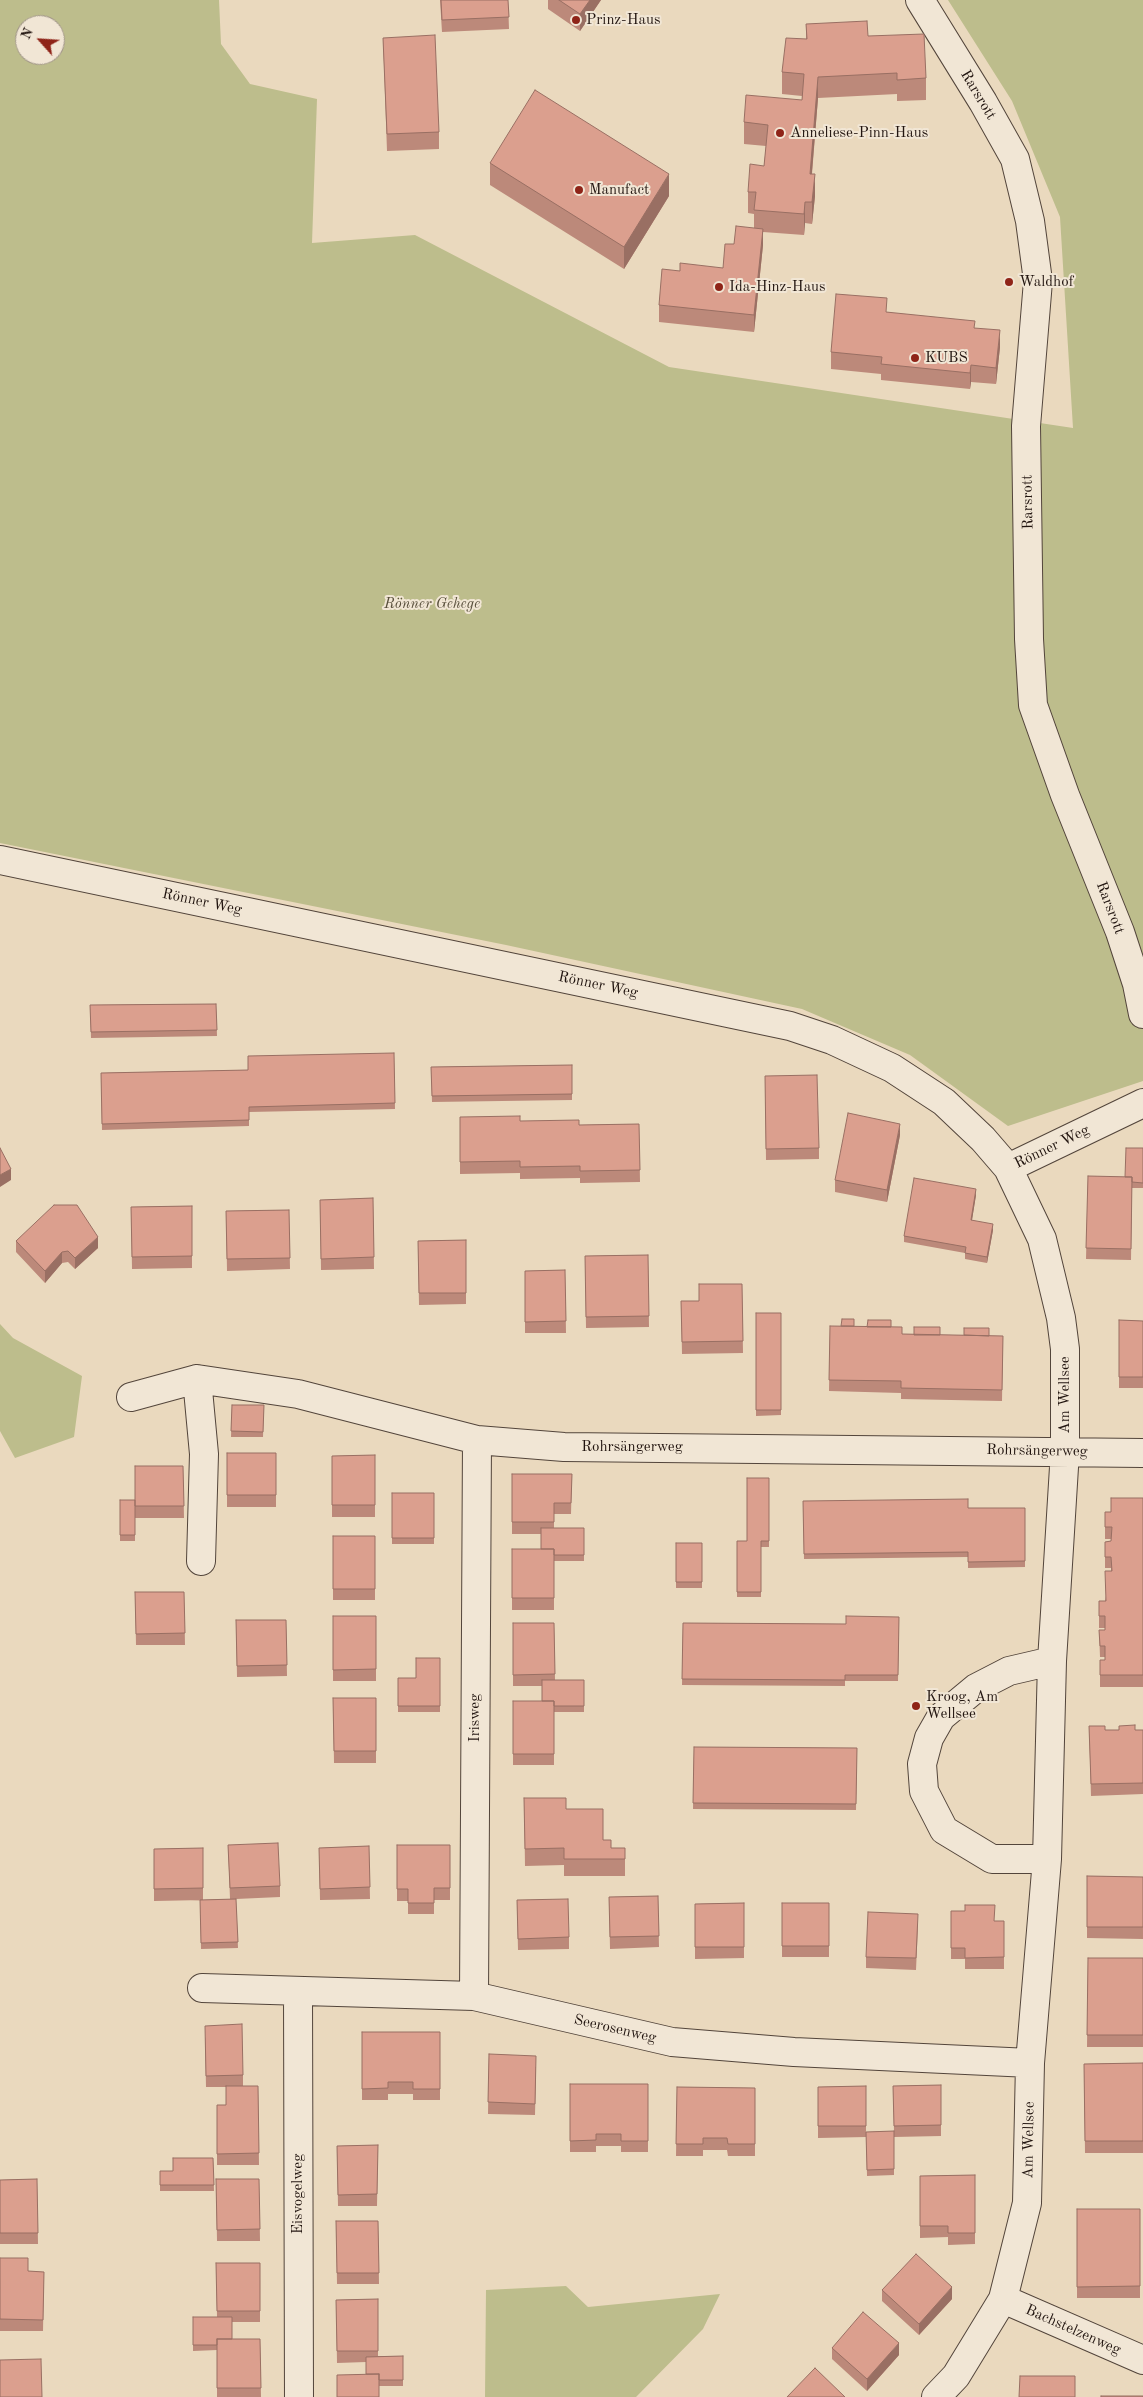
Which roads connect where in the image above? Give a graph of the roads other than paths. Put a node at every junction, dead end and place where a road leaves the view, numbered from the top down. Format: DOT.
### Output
graph roads {
  1 [pos="920,0"];
  2 [pos="0,860"];
  3 [pos="1143,1014"];
  4 [pos="1143,1103"];
  5 [pos="1008,1168"];
  6 [pos="197,1379"];
  7 [pos="131,1397"];
  8 [pos="477,1440"];
  9 [pos="1065,1451"];
  10 [pos="1143,1453"];
  11 [pos="201,1561"];
  12 [pos="1052,1661"];
  13 [pos="1047,1858"];
  14 [pos="202,1988"];
  15 [pos="298,1992"];
  16 [pos="474,1996"];
  17 [pos="1030,2063"];
  18 [pos="1003,2299"];
  19 [pos="1143,2360"];
  20 [pos="298,2397"];
  21 [pos="936,2397"];
  1 -- 3 [label="street, Rarsrott"];
  2 -- 5 [label="street, Rönner Weg"];
  4 -- 5 [label="street, Rönner Weg"];
  5 -- 9 [label="street, Am Wellsee"];
  6 -- 7 [label="street, Rohrsängerweg"];
  6 -- 8 [label="street, Rohrsängerweg"];
  6 -- 11 [label="street"];
  8 -- 9 [label="street, Rohrsängerweg"];
  8 -- 16 [label="street, Irisweg"];
  9 -- 10 [label="street, Rohrsängerweg"];
  9 -- 12 [label="street, Am Wellsee"];
  12 -- 13 [label="street, Am Wellsee"];
  12 -- 13 [label="street"];
  13 -- 17 [label="street, Am Wellsee"];
  14 -- 15 [label="street, Seerosenweg"];
  15 -- 16 [label="street, Seerosenweg"];
  15 -- 20 [label="street, Eisvogelweg"];
  16 -- 17 [label="street, Seerosenweg"];
  17 -- 18 [label="street, Am Wellsee"];
  18 -- 19 [label="street, Bachstelzenweg"];
  18 -- 21 [label="street, Am Wellsee"];
}
